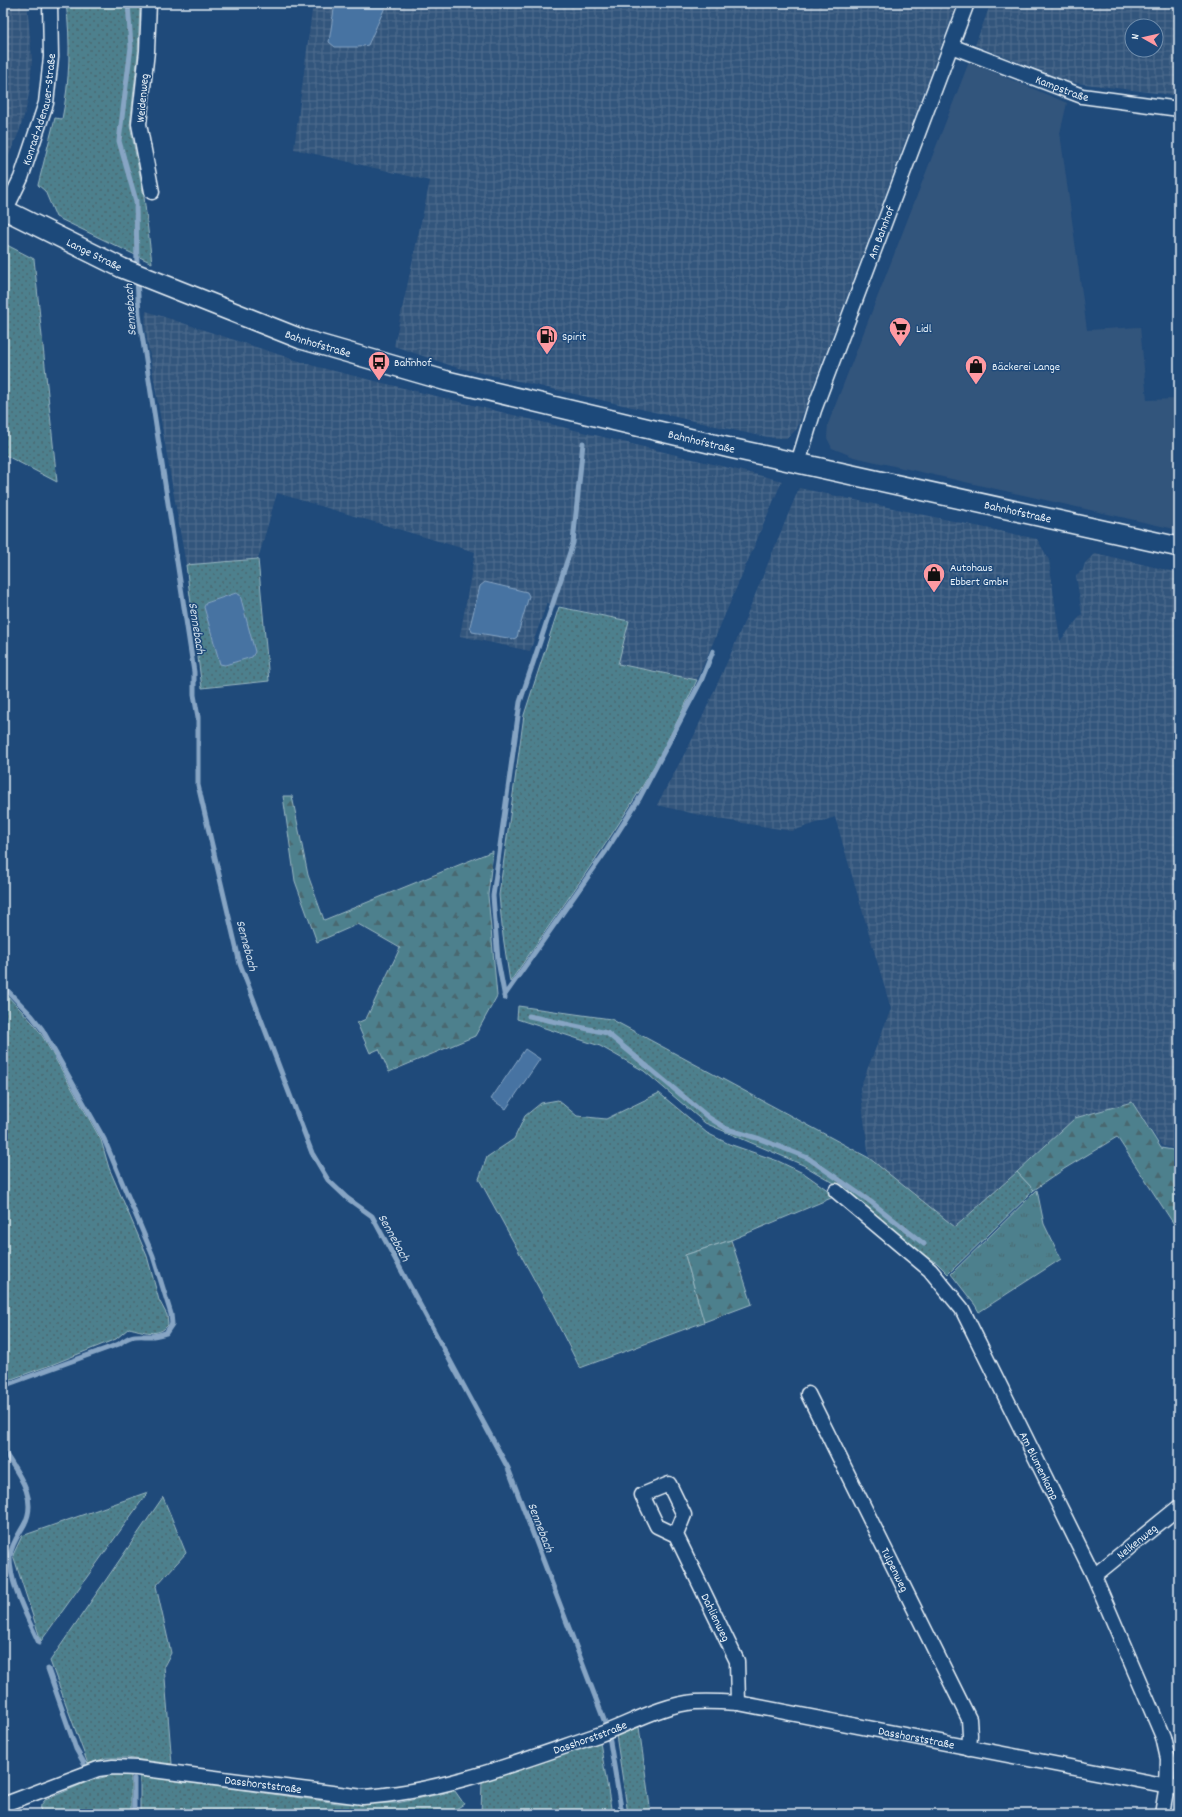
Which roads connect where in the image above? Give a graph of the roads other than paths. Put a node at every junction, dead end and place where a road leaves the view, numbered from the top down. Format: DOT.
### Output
graph roads {
  1 [pos="50,3"];
  2 [pos="149,3"];
  3 [pos="967,3"];
  4 [pos="951,46"];
  5 [pos="1179,109"];
  6 [pos="152,192"];
  7 [pos="4,210"];
  8 [pos="232,312"];
  9 [pos="798,464"];
  10 [pos="1179,547"];
  11 [pos="836,1191"];
  12 [pos="808,1394"];
  13 [pos="1179,1507"];
  14 [pos="676,1535"];
  15 [pos="1094,1576"];
  16 [pos="738,1703"];
  17 [pos="970,1748"];
  18 [pos="1173,1787"];
  19 [pos="3,1805"];
  20 [pos="1162,1814"];
  1 -- 7 [label="street, Konrad-Adenauer-Straße"];
  2 -- 6 [label="street, Weidenweg"];
  3 -- 4 [label="street, Am Bahnhof"];
  4 -- 5 [label="street, Kampstraße"];
  4 -- 9 [label="street, Am Bahnhof"];
  7 -- 8 [label="main road, Lange Straße"];
  8 -- 9 [label="main road, Bahnhofstraße"];
  9 -- 10 [label="main road, Bahnhofstraße"];
  11 -- 15 [label="street, Am Blumenkamp"];
  12 -- 17 [label="street, Tulpenweg"];
  13 -- 15 [label="street, Nelkenweg"];
  14 -- 16 [label="street, Dahlienweg"];
  15 -- 18 [label="street, Am Blumenkamp"];
  16 -- 17 [label="street, Dasshorststraße"];
  16 -- 19 [label="street, Dasshorststraße"];
  17 -- 18 [label="street, Dasshorststraße"];
  18 -- 20 [label="street, Am Blumenkamp"];
}
